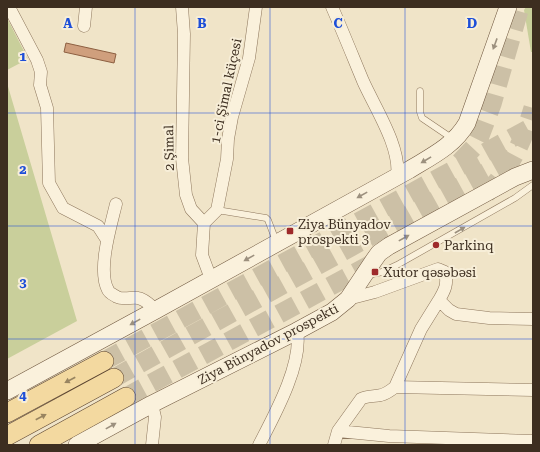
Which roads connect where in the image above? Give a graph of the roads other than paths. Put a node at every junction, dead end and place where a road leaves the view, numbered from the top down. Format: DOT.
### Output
graph roads {
  1 [pos="9,7"];
  2 [pos="86,7"];
  3 [pos="182,7"];
  4 [pos="256,7"];
  5 [pos="332,7"];
  6 [pos="508,10"];
  7 [pos="84,26"];
  8 [pos="420,91"];
  9 [pos="454,140"];
  10 [pos="533,170"];
  11 [pos="397,176"];
  12 [pos="533,185"];
  13 [pos="116,204"];
  14 [pos="217,210"];
  15 [pos="204,223"];
  16 [pos="107,240"];
  17 [pos="276,243"];
  18 [pos="363,277"];
  19 [pos="211,279"];
  20 [pos="348,299"];
  21 [pos="439,300"];
  22 [pos="156,310"];
  23 [pos="533,319"];
  24 [pos="297,331"];
  25 [pos="104,361"];
  26 [pos="114,378"];
  27 [pos="395,387"];
  28 [pos="533,390"];
  29 [pos="7,391"];
  30 [pos="126,397"];
  31 [pos="152,404"];
  32 [pos="7,413"];
  33 [pos="338,431"];
  34 [pos="7,436"];
  35 [pos="533,441"];
  36 [pos="39,445"];
  37 [pos="77,445"];
  38 [pos="152,445"];
  39 [pos="259,445"];
  40 [pos="334,445"];
  1 -- 16 [label="street"];
  2 -- 7 [label="street"];
  3 -- 15 [label="street, 2 Şimal"];
  4 -- 14 [label="street, 1-ci Şimal küçesi"];
  5 -- 11 [label="street"];
  6 -- 9 [label="main road, one-way"];
  8 -- 9 [label="lane"];
  9 -- 11 [label="main road, one-way"];
  18 -- 10 [label="main road, Ziya Bünyadov prospekti, one-way"];
  11 -- 17 [label="main road, one-way"];
  18 -- 12 [label="lane, one-way"];
  13 -- 16 [label="street"];
  14 -- 15 [label="street"];
  14 -- 17 [label="lane"];
  15 -- 19 [label="street"];
  16 -- 22 [label="street"];
  17 -- 19 [label="main road, one-way"];
  18 -- 20 [label="main road, Ziya Bünyadov prospekti"];
  19 -- 22 [label="main road"];
  20 -- 21 [label="street"];
  20 -- 24 [label="main road, Ziya Bünyadov prospekti"];
  21 -- 23 [label="street"];
  21 -- 27 [label="street"];
  22 -- 29 [label="main road, one-way"];
  24 -- 31 [label="main road, Ziya Bünyadov prospekti"];
  24 -- 39 [label="street"];
  25 -- 32 [label="main road, one-way"];
  34 -- 26 [label="main road, one-way"];
  27 -- 28 [label="street"];
  27 -- 33 [label="street"];
  30 -- 36 [label="main road"];
  37 -- 31 [label="main road, Ziya Bünyadov prospekti, one-way"];
  31 -- 38 [label="street"];
  33 -- 35 [label="street"];
  33 -- 40 [label="street"];
}
